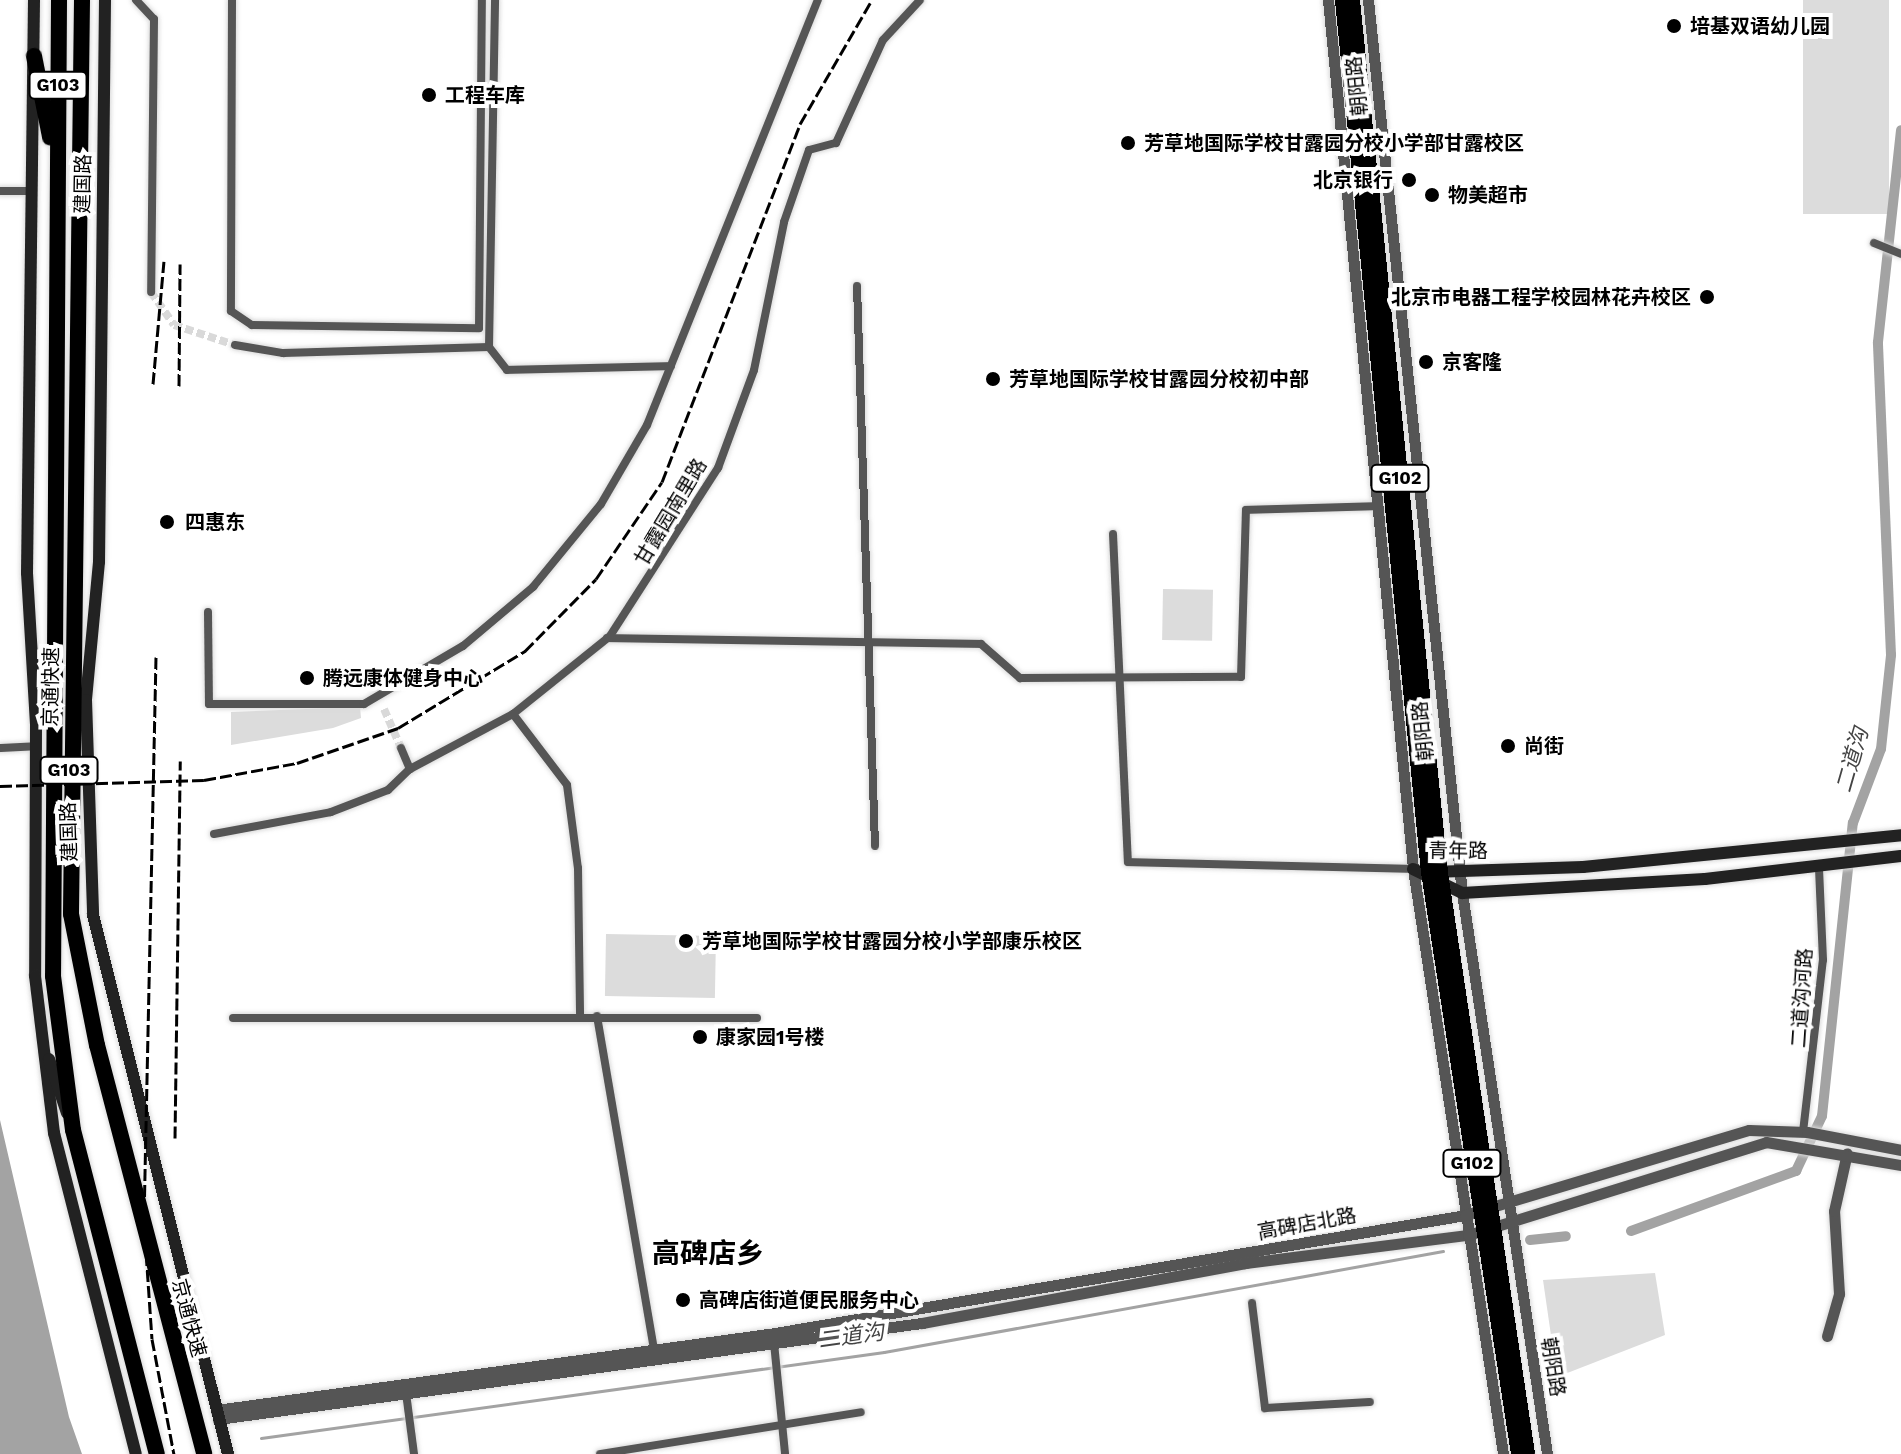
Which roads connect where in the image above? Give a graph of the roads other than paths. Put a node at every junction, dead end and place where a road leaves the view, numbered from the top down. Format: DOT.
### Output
graph roads {
  1 [pos="34,0"];
  2 [pos="59,0"];
  3 [pos="85,0"];
  4 [pos="105,0"];
  5 [pos="136,0"];
  6 [pos="232,0"];
  7 [pos="482,0"];
  8 [pos="495,0"];
  9 [pos="818,0"];
  10 [pos="920,0"];
  11 [pos="1328,0"];
  12 [pos="1342,0"];
  13 [pos="1353,0"];
  14 [pos="1368,0"];
  15 [pos="34,56"];
  16 [pos="1356,82"];
  17 [pos="57,170"];
  18 [pos="0,191"];
  19 [pos="32,191"];
  20 [pos="1874,244"];
  21 [pos="1900,254"];
  22 [pos="857,286"];
  23 [pos="151,292"];
  24 [pos="235,345"];
  25 [pos="489,347"];
  26 [pos="671,366"];
  27 [pos="1378,506"];
  28 [pos="1113,534"];
  29 [pos="208,612"];
  30 [pos="607,638"];
  31 [pos="869,639"];
  32 [pos="1122,677"];
  33 [pos="380,700"];
  34 [pos="384,709"];
  35 [pos="513,714"];
  36 [pos="36,746"];
  37 [pos="0,748"];
  38 [pos="401,748"];
  39 [pos="410,769"];
  40 [pos="214,834"];
  41 [pos="1901,835"];
  42 [pos="875,846"];
  43 [pos="1901,856"];
  44 [pos="1821,867"];
  45 [pos="1413,869"];
  46 [pos="1459,874"];
  47 [pos="1435,878"];
  48 [pos="1462,893"];
  49 [pos="580,1016"];
  50 [pos="597,1016"];
  51 [pos="233,1018"];
  52 [pos="757,1018"];
  53 [pos="40,1029"];
  54 [pos="73,1130"];
  55 [pos="1805,1136"];
  56 [pos="1901,1150"];
  57 [pos="1847,1153"];
  58 [pos="1901,1165"];
  59 [pos="1485,1211"];
  60 [pos="1489,1231"];
  61 [pos="1157,1274"];
  62 [pos="1252,1303"];
  63 [pos="1827,1336"];
  64 [pos="774,1345"];
  65 [pos="654,1350"];
  66 [pos="184,1379"];
  67 [pos="406,1400"];
  68 [pos="1370,1402"];
  69 [pos="861,1412"];
  70 [pos="217,1415"];
  71 [pos="782,1420"];
  72 [pos="136,1454"];
  73 [pos="157,1454"];
  74 [pos="204,1454"];
  75 [pos="215,1454"];
  76 [pos="228,1454"];
  77 [pos="414,1454"];
  78 [pos="600,1454"];
  79 [pos="785,1454"];
  80 [pos="1503,1454"];
  81 [pos="1518,1454"];
  82 [pos="1528,1454"];
  83 [pos="1547,1454"];
  1 -- 15 [label="main road, 建国路"];
  2 -- 17 [label="highway, 京通快速 / G103"];
  3 -- 66 [label="highway, 京通快速 / G103"];
  4 -- 70 [label="main road, 建国路"];
  5 -- 23 [label="street"];
  6 -- 7 [label="street"];
  8 -- 25 [label="street"];
  9 -- 26 [label="street"];
  10 -- 30 [label="street, 甘露园南里路"];
  11 -- 16 [label="street, 朝阳路"];
  12 -- 16 [label="highway, 朝阳路 / G102"];
  13 -- 16 [label="highway, 朝阳路 / G102"];
  14 -- 16 [label="street, 朝阳路"];
  15 -- 17 [label="highway"];
  15 -- 19 [label="main road, 建国路"];
  16 -- 27 [label="street, 朝阳路"];
  16 -- 46 [label="street, 朝阳路"];
  16 -- 47 [label="highway, 朝阳路 / G102"];
  17 -- 54 [label="highway, 京通快速 / G103"];
  18 -- 19 [label="street"];
  19 -- 36 [label="main road, 建国路"];
  20 -- 21 [label="street"];
  22 -- 31 [label="street"];
  24 -- 25 [label="street"];
  25 -- 26 [label="street"];
  26 -- 33 [label="street"];
  27 -- 32 [label="street"];
  27 -- 45 [label="street, 朝阳路"];
  28 -- 32 [label="street"];
  29 -- 33 [label="street"];
  30 -- 31 [label="street"];
  30 -- 35 [label="street, 甘露园南里路"];
  31 -- 32 [label="street"];
  31 -- 42 [label="street"];
  32 -- 45 [label="street"];
  33 -- 34 [label="street"];
  35 -- 39 [label="street, 甘露园南里路"];
  35 -- 49 [label="street"];
  36 -- 37 [label="street"];
  36 -- 53 [label="main road, 建国路"];
  38 -- 39 [label="street"];
  39 -- 40 [label="street, 甘露园南里路"];
  41 -- 46 [label="main road, 青年路"];
  43 -- 44 [label="main road, 青年路"];
  44 -- 48 [label="main road, 青年路"];
  44 -- 55 [label="street, 二道沟河路"];
  45 -- 47 [label="main road, 青年路"];
  45 -- 59 [label="street, 朝阳路"];
  46 -- 47 [label="main road, 青年路"];
  46 -- 48 [label="street, 朝阳路"];
  47 -- 48 [label="main road, 青年路"];
  47 -- 59 [label="highway, 朝阳路 / G102"];
  48 -- 59 [label="street, 朝阳路"];
  49 -- 50 [label="street"];
  49 -- 51 [label="street"];
  50 -- 52 [label="street"];
  50 -- 65 [label="street"];
  53 -- 54 [label="main road"];
  53 -- 72 [label="main road, 建国路"];
  54 -- 73 [label="highway, 京通快速 / G103"];
  55 -- 56 [label="street"];
  55 -- 57 [label="street"];
  55 -- 59 [label="street, 高碑店北路"];
  55 -- 60 [label="street, 高碑店北路"];
  57 -- 58 [label="street"];
  57 -- 63 [label="street"];
  59 -- 60 [label="highway, 朝阳路 / G102"];
  59 -- 60 [label="street, 朝阳路"];
  59 -- 61 [label="street, 高碑店北路"];
  60 -- 61 [label="street, 高碑店北路"];
  60 -- 80 [label="street, 朝阳路"];
  60 -- 81 [label="highway, 朝阳路 / G102"];
  60 -- 82 [label="highway, 朝阳路 / G102"];
  60 -- 83 [label="street, 朝阳路"];
  61 -- 64 [label="street"];
  61 -- 65 [label="street"];
  62 -- 68 [label="street"];
  64 -- 67 [label="street"];
  64 -- 71 [label="street"];
  65 -- 70 [label="street"];
  66 -- 74 [label="highway, 京通快速 / G103"];
  66 -- 75 [label="highway"];
  67 -- 70 [label="street"];
  67 -- 77 [label="street"];
  69 -- 71 [label="street"];
  70 -- 76 [label="main road, 建国路"];
  71 -- 78 [label="street"];
  71 -- 79 [label="street"];
}
